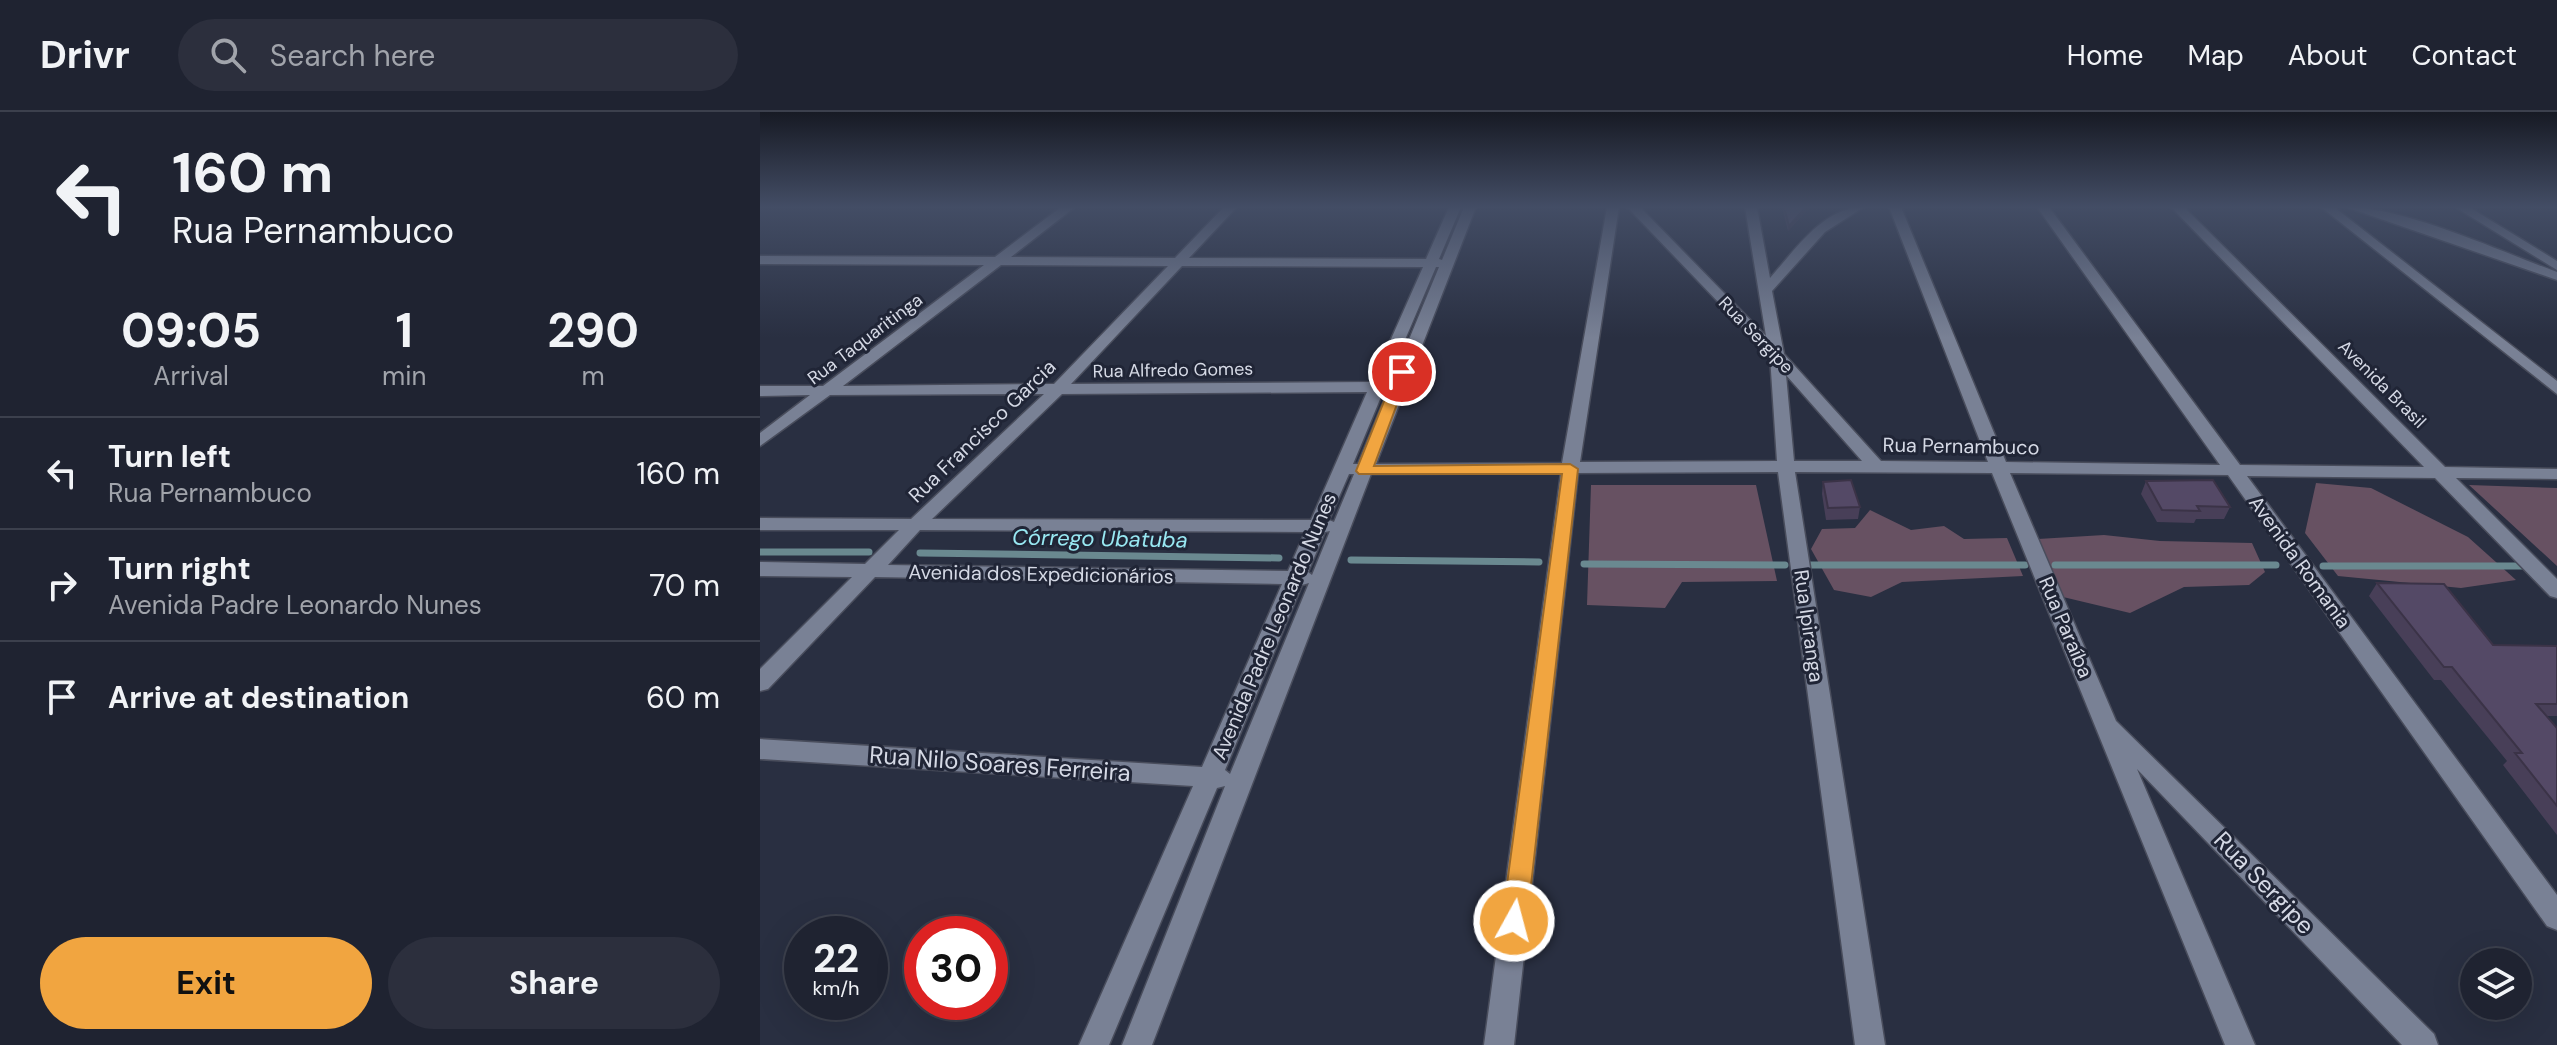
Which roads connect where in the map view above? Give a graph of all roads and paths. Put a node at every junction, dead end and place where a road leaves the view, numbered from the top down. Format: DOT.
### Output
graph roads {
  1 [pos="1012,251"];
  2 [pos="1189,251"];
  3 [pos="1443,251"];
  4 [pos="1446,251"];
  5 [pos="1606,251"];
  6 [pos="1675,251"];
  7 [pos="1759,251"];
  8 [pos="1802,251"];
  9 [pos="1912,251"];
  10 [pos="2075,251"];
  11 [pos="2220,251"];
  12 [pos="2382,251"];
  13 [pos="2486,251"];
  14 [pos="2531,251"];
  15 [pos="760,260"];
  16 [pos="1000,260"];
  17 [pos="1180,260"];
  18 [pos="1439,263"];
  19 [pos="2557,267"];
  20 [pos="2557,276"];
  21 [pos="1767,289"];
  22 [pos="1777,355"];
  23 [pos="1386,387"];
  24 [pos="2557,389"];
  25 [pos="760,391"];
  26 [pos="1056,391"];
  27 [pos="825,392"];
  28 [pos="760,441"];
  29 [pos="1876,466"];
  30 [pos="1786,468"];
  31 [pos="1341,469"];
  32 [pos="1570,469"];
  33 [pos="2000,470"];
  34 [pos="1364,471"];
  35 [pos="2235,471"];
  36 [pos="2442,473"];
  37 [pos="2557,474"];
  38 [pos="917,523"];
  39 [pos="760,524"];
  40 [pos="1317,526"];
  41 [pos="1343,526"];
  42 [pos="760,569"];
  43 [pos="870,571"];
  44 [pos="1294,578"];
  45 [pos="1322,578"];
  46 [pos="2557,591"];
  47 [pos="760,683"];
  48 [pos="2105,721"];
  49 [pos="760,749"];
  50 [pos="1209,777"];
  51 [pos="1240,779"];
  52 [pos="2557,917"];
  53 [pos="1094,1045"];
  54 [pos="1137,1045"];
  55 [pos="1499,1045"];
  56 [pos="1870,1045"];
  57 [pos="2240,1045"];
  58 [pos="2423,1045"];
  1 -- 16 [label="street, Rua Taquaritinga"];
  2 -- 17 [label="street, Rua Francisco Garcia"];
  3 -- 18 [label="street, Avenida Padre Leonardo Nunes"];
  4 -- 18 [label="street, Avenida Padre Leonardo Nunes"];
  5 -- 32 [label="street"];
  6 -- 22 [label="street, Rua Sergipe"];
  7 -- 21 [label="street, Rua Ipiranga"];
  8 -- 21 [label="street"];
  9 -- 33 [label="street, Rua Paraíba"];
  10 -- 35 [label="street, Avenida Romania"];
  11 -- 36 [label="street, Avenida Brasil"];
  12 -- 24 [label="street"];
  13 -- 20 [label="street"];
  14 -- 19 [label="street"];
  15 -- 16 [label="street"];
  16 -- 17 [label="street"];
  16 -- 27 [label="street, Rua Taquaritinga"];
  17 -- 18 [label="street"];
  17 -- 26 [label="street, Rua Francisco Garcia"];
  18 -- 23 [label="street, Avenida Padre Leonardo Nunes"];
  21 -- 22 [label="street, Rua Ipiranga"];
  22 -- 29 [label="street, Rua Sergipe"];
  22 -- 30 [label="street, Rua Ipiranga"];
  23 -- 26 [label="street, Rua Alfredo Gomes"];
  23 -- 31 [label="street, Avenida Padre Leonardo Nunes"];
  23 -- 34 [label="street, Avenida Padre Leonardo Nunes"];
  25 -- 27 [label="street, Rua Alfredo Gomes"];
  26 -- 27 [label="street, Rua Alfredo Gomes"];
  26 -- 38 [label="street, Rua Francisco Garcia"];
  27 -- 28 [label="street, Rua Taquaritinga"];
  29 -- 30 [label="street, Rua Pernambuco"];
  29 -- 33 [label="street, Rua Pernambuco"];
  30 -- 32 [label="street, Rua Pernambuco"];
  30 -- 56 [label="street, Rua Ipiranga"];
  31 -- 34 [label="street, Rua Pernambuco"];
  31 -- 40 [label="street, Avenida Padre Leonardo Nunes"];
  32 -- 34 [label="street, Rua Pernambuco"];
  32 -- 55 [label="street"];
  33 -- 35 [label="street, Rua Pernambuco"];
  33 -- 48 [label="street, Rua Paraíba"];
  34 -- 41 [label="street, Avenida Padre Leonardo Nunes"];
  35 -- 36 [label="street, Rua Pernambuco"];
  35 -- 52 [label="street, Avenida Romania"];
  36 -- 37 [label="street, Rua Pernambuco"];
  36 -- 46 [label="street, Avenida Brasil"];
  38 -- 39 [label="street"];
  38 -- 40 [label="street"];
  38 -- 43 [label="street, Rua Francisco Garcia"];
  40 -- 41 [label="street"];
  40 -- 44 [label="street, Avenida Padre Leonardo Nunes"];
  41 -- 45 [label="street, Avenida Padre Leonardo Nunes"];
  42 -- 43 [label="street, Avenida dos Expedicionários"];
  43 -- 44 [label="street, Avenida dos Expedicionários"];
  43 -- 47 [label="street, Rua Francisco Garcia"];
  44 -- 45 [label="street, Avenida dos Expedicionários"];
  44 -- 50 [label="street, Avenida Padre Leonardo Nunes"];
  45 -- 51 [label="street, Avenida Padre Leonardo Nunes"];
  48 -- 57 [label="street, Rua Paraíba"];
  48 -- 58 [label="street, Rua Sergipe"];
  49 -- 50 [label="street, Rua Nilo Soares Ferreira"];
  50 -- 51 [label="street, Rua Nilo Soares Ferreira"];
  50 -- 53 [label="street, Avenida Padre Leonardo Nunes"];
  51 -- 54 [label="street, Avenida Padre Leonardo Nunes"];
}
